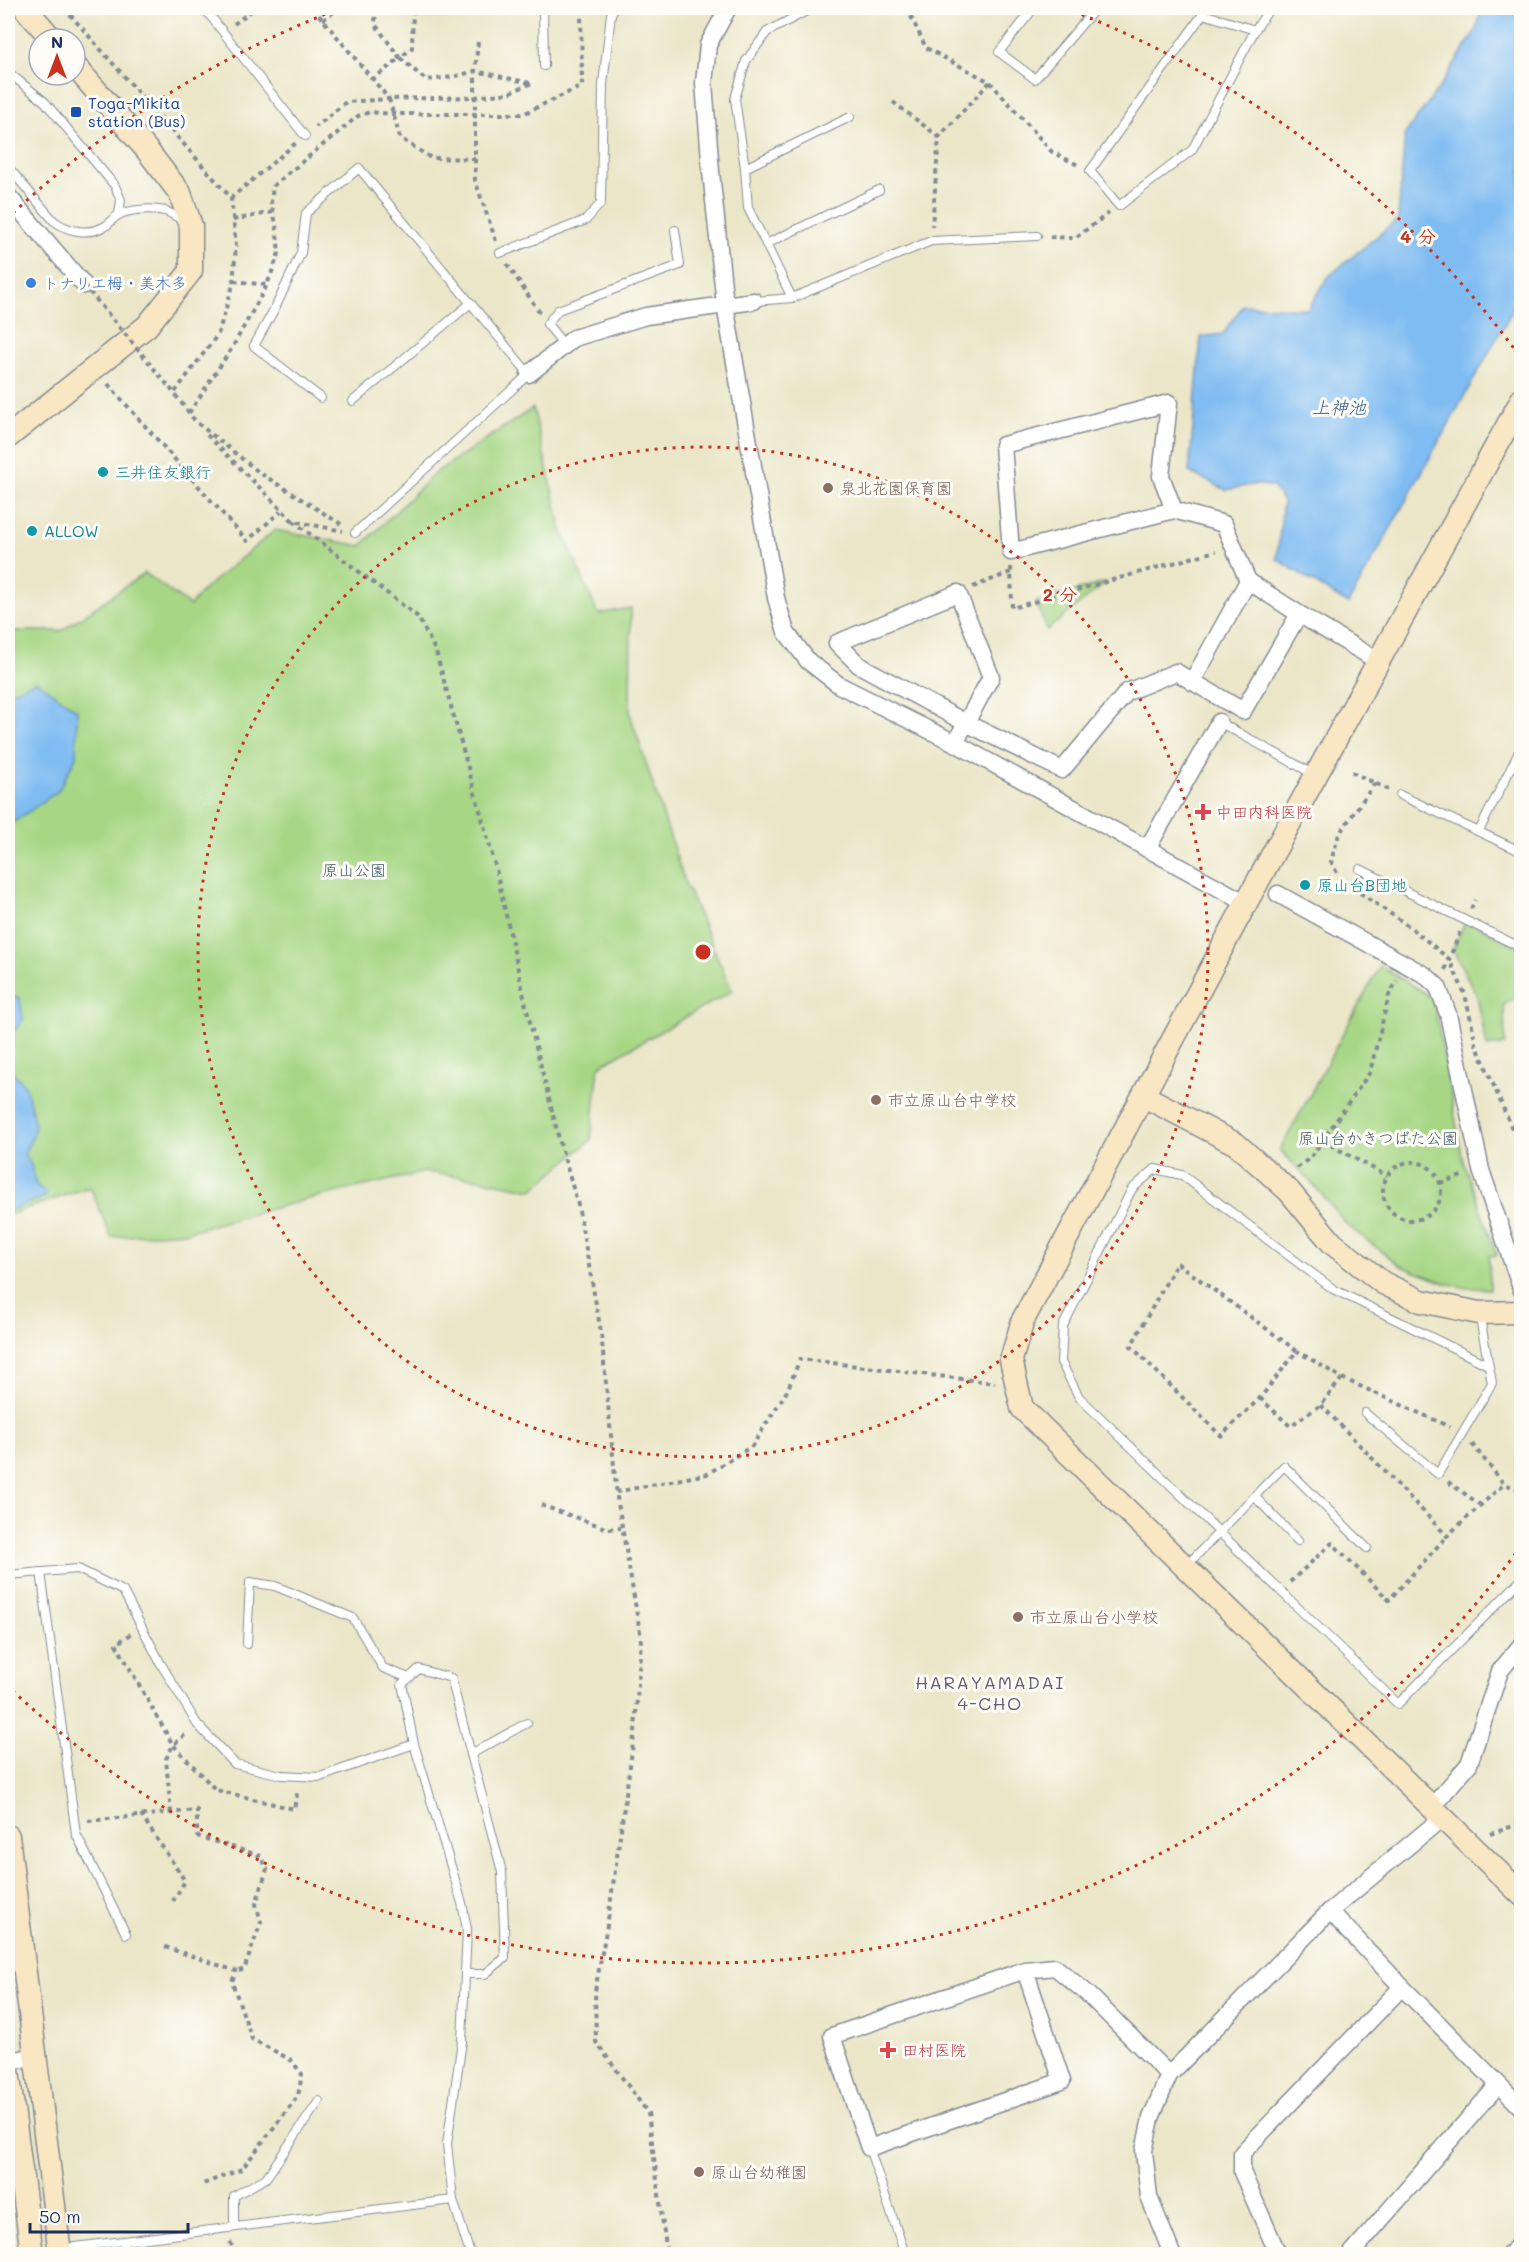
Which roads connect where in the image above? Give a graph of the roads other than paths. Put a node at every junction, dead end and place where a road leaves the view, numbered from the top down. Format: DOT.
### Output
graph roads {
  1 [pos="13,8"];
  2 [pos="25,8"];
  3 [pos="204,8"];
  4 [pos="543,8"];
  5 [pos="614,8"];
  6 [pos="728,8"];
  7 [pos="812,8"];
  8 [pos="1034,8"];
  9 [pos="1095,8"];
  10 [pos="1270,8"];
  11 [pos="8,18"];
  12 [pos="42,27"];
  13 [pos="1255,30"];
  14 [pos="544,66"];
  15 [pos="8,72"];
  16 [pos="87,80"];
  17 [pos="850,117"];
  18 [pos="305,136"];
  19 [pos="8,167"];
  20 [pos="745,168"];
  21 [pos="879,190"];
  22 [pos="8,196"];
  23 [pos="119,215"];
  24 [pos="191,226"];
  25 [pos="675,230"];
  26 [pos="1038,236"];
  27 [pos="766,244"];
  28 [pos="500,253"];
  29 [pos="84,285"];
  30 [pos="792,298"];
  31 [pos="754,301"];
  32 [pos="471,303"];
  33 [pos="725,305"];
  34 [pos="565,346"];
  35 [pos="529,374"];
  36 [pos="321,398"];
  37 [pos="1521,399"];
  38 [pos="353,401"];
  39 [pos="8,437"];
  40 [pos="1174,510"];
  41 [pos="355,533"];
  42 [pos="1248,581"];
  43 [pos="1299,614"];
  44 [pos="1378,661"];
  45 [pos="1192,682"];
  46 [pos="1218,722"];
  47 [pos="966,723"];
  48 [pos="955,743"];
  49 [pos="1521,746"];
  50 [pos="1316,776"];
  51 [pos="1400,795"];
  52 [pos="1479,831"];
  53 [pos="1148,849"];
  54 [pos="1521,852"];
  55 [pos="1359,869"];
  56 [pos="1278,894"];
  57 [pos="1246,903"];
  58 [pos="1521,948"];
  59 [pos="1144,1096"];
  60 [pos="1521,1291"];
  61 [pos="1521,1312"];
  62 [pos="1479,1313"];
  63 [pos="1488,1365"];
  64 [pos="1365,1413"];
  65 [pos="1255,1497"];
  66 [pos="1219,1531"];
  67 [pos="1298,1541"];
  68 [pos="1367,1548"];
  69 [pos="1185,1567"];
  70 [pos="42,1572"];
  71 [pos="8,1575"];
  72 [pos="1521,1580"];
  73 [pos="248,1644"];
  74 [pos="1521,1644"];
  75 [pos="409,1678"];
  76 [pos="527,1723"];
  77 [pos="414,1744"];
  78 [pos="471,1754"];
  79 [pos="1436,1813"];
  80 [pos="8,1836"];
  81 [pos="1521,1895"];
  82 [pos="1330,1911"];
  83 [pos="126,1934"];
  84 [pos="1025,1970"];
  85 [pos="465,1974"];
  86 [pos="1402,1987"];
  87 [pos="34,2057"];
  88 [pos="8,2061"];
  89 [pos="8,2070"];
  90 [pos="1169,2075"];
  91 [pos="1498,2085"];
  92 [pos="319,2101"];
  93 [pos="1521,2108"];
  94 [pos="869,2148"];
  95 [pos="453,2200"];
  96 [pos="234,2227"];
  97 [pos="123,2241"];
  98 [pos="1521,2242"];
  99 [pos="59,2252"];
  100 [pos="32,2254"];
  101 [pos="125,2254"];
  102 [pos="470,2254"];
  103 [pos="905,2254"];
  104 [pos="1172,2254"];
  105 [pos="1278,2254"];
  106 [pos="1351,2254"];
  107 [pos="1510,2254"];
  1 -- 11 [label="lane"];
  2 -- 12 [label="street"];
  3 -- 18 [label="lane"];
  4 -- 14 [label="lane"];
  5 -- 28 [label="lane"];
  6 -- 33 [label="street"];
  7 -- 20 [label="lane"];
  8 -- 9 [label="lane"];
  10 -- 13 [label="lane"];
  13 -- 13 [label="lane"];
  15 -- 23 [label="lane"];
  16 -- 24 [label="street"];
  17 -- 20 [label="lane"];
  19 -- 23 [label="lane"];
  20 -- 27 [label="lane"];
  21 -- 27 [label="lane"];
  22 -- 29 [label="street"];
  23 -- 24 [label="lane"];
  24 -- 39 [label="street"];
  25 -- 34 [label="lane"];
  26 -- 30 [label="lane"];
  27 -- 30 [label="lane"];
  30 -- 31 [label="lane"];
  31 -- 33 [label="street"];
  32 -- 35 [label="lane"];
  32 -- 36 [label="lane"];
  32 -- 38 [label="lane"];
  33 -- 34 [label="street"];
  33 -- 48 [label="street"];
  34 -- 35 [label="street"];
  35 -- 41 [label="lane"];
  37 -- 44 [label="street"];
  40 -- 40 [label="street"];
  40 -- 42 [label="street"];
  42 -- 43 [label="street"];
  42 -- 45 [label="street"];
  43 -- 44 [label="street"];
  43 -- 45 [label="street"];
  44 -- 50 [label="street"];
  45 -- 47 [label="street"];
  46 -- 50 [label="lane"];
  46 -- 53 [label="street"];
  47 -- 47 [label="street"];
  47 -- 48 [label="street"];
  48 -- 53 [label="street"];
  49 -- 52 [label="lane"];
  50 -- 57 [label="street"];
  51 -- 52 [label="lane"];
  52 -- 54 [label="lane"];
  53 -- 57 [label="street"];
  55 -- 58 [label="lane"];
  56 -- 60 [label="street"];
  57 -- 59 [label="street"];
  59 -- 62 [label="street"];
  59 -- 69 [label="street"];
  61 -- 62 [label="street"];
  62 -- 63 [label="lane"];
  63 -- 64 [label="lane"];
  63 -- 66 [label="lane"];
  65 -- 66 [label="lane"];
  65 -- 67 [label="lane"];
  65 -- 68 [label="lane"];
  66 -- 69 [label="lane"];
  66 -- 72 [label="lane"];
  69 -- 79 [label="street"];
  70 -- 71 [label="lane"];
  70 -- 77 [label="lane"];
  70 -- 83 [label="lane"];
  73 -- 75 [label="lane"];
  74 -- 79 [label="street"];
  75 -- 77 [label="lane"];
  75 -- 78 [label="lane"];
  76 -- 78 [label="lane"];
  77 -- 85 [label="lane"];
  78 -- 85 [label="lane"];
  79 -- 81 [label="street"];
  79 -- 82 [label="street"];
  80 -- 87 [label="street"];
  82 -- 86 [label="street"];
  82 -- 90 [label="street"];
  84 -- 90 [label="street"];
  84 -- 94 [label="street"];
  84 -- 94 [label="street"];
  85 -- 95 [label="lane"];
  86 -- 91 [label="street"];
  86 -- 105 [label="street"];
  87 -- 88 [label="street"];
  87 -- 99 [label="street"];
  89 -- 100 [label="street"];
  90 -- 104 [label="street"];
  91 -- 93 [label="street"];
  91 -- 106 [label="street"];
  92 -- 96 [label="lane"];
  94 -- 103 [label="lane"];
  95 -- 96 [label="lane"];
  95 -- 102 [label="lane"];
  96 -- 97 [label="lane"];
  97 -- 99 [label="lane"];
  97 -- 101 [label="lane"];
  98 -- 107 [label="street"];
}
